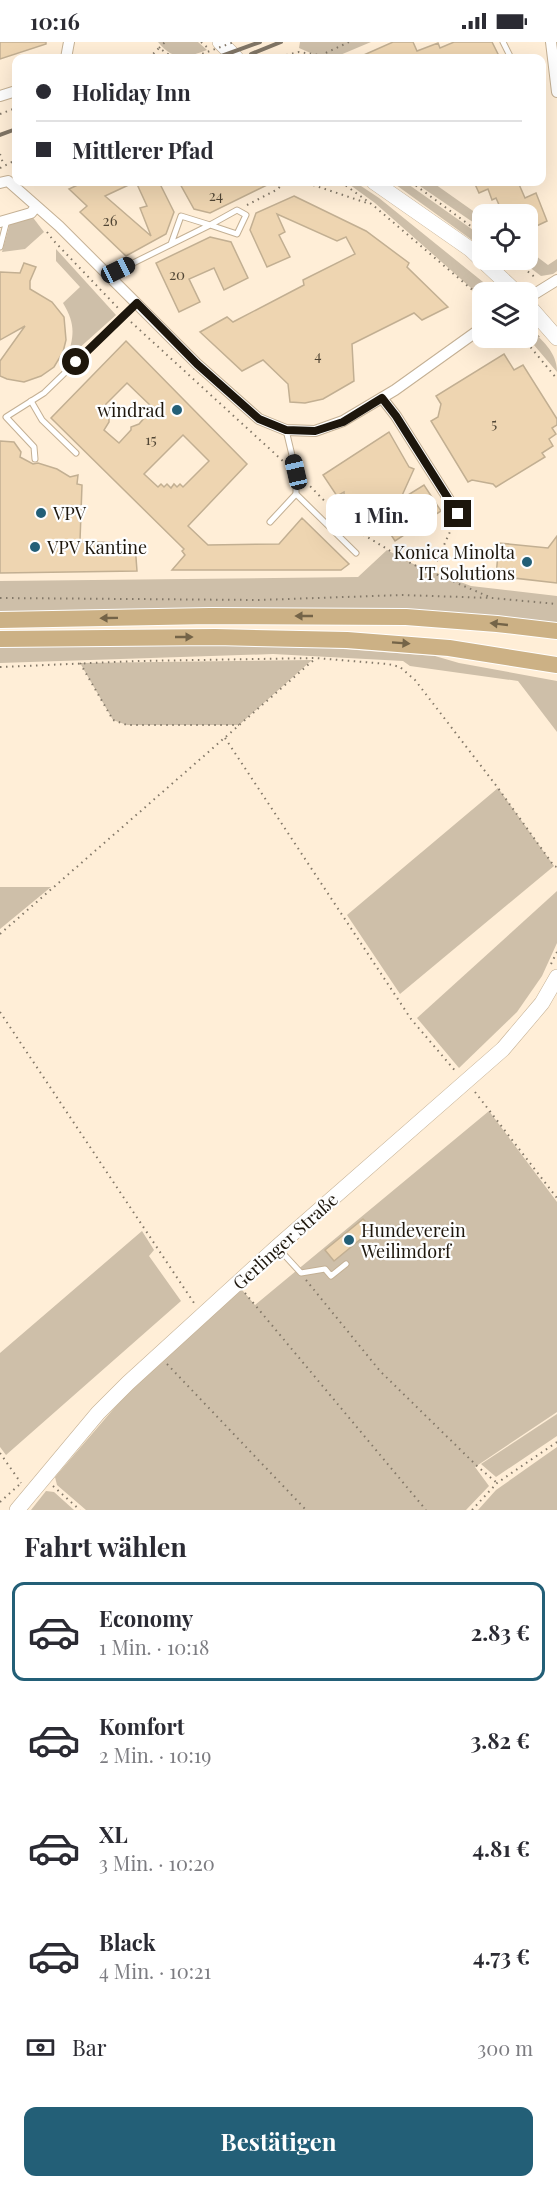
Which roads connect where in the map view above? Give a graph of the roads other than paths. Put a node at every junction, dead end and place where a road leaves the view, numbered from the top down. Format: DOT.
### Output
graph roads {
  1 [pos="551,42"];
  2 [pos="214,45"];
  3 [pos="229,54"];
  4 [pos="557,92"];
  5 [pos="3,179"];
  6 [pos="380,186"];
  7 [pos="36,207"];
  8 [pos="3,221"];
  9 [pos="210,225"];
  10 [pos="171,244"];
  11 [pos="0,247"];
  12 [pos="108,275"];
  13 [pos="557,280"];
  14 [pos="505,282"];
  15 [pos="538,292"];
  16 [pos="137,303"];
  17 [pos="538,316"];
  18 [pos="472,335"];
  19 [pos="557,338"];
  20 [pos="382,398"];
  21 [pos="31,401"];
  22 [pos="286,430"];
  23 [pos="76,453"];
  24 [pos="35,459"];
  25 [pos="296,494"];
  26 [pos="458,514"];
  27 [pos="270,522"];
  28 [pos="356,553"];
  29 [pos="0,620"];
  30 [pos="557,631"];
  31 [pos="0,639"];
  32 [pos="557,665"];
  33 [pos="557,977"];
  34 [pos="277,1247"];
  35 [pos="346,1263"];
  36 [pos="17,1510"];
  1 -- 4 [label="street"];
  2 -- 3 [label="main road"];
  5 -- 7 [label="street"];
  6 -- 14 [label="main road"];
  7 -- 8 [label="street"];
  7 -- 12 [label="street"];
  8 -- 11 [label="lane"];
  9 -- 9 [label="lane"];
  9 -- 10 [label="lane"];
  9 -- 10 [label="lane"];
  10 -- 12 [label="lane"];
  12 -- 16 [label="street"];
  13 -- 15 [label="street"];
  16 -- 21 [label="lane"];
  16 -- 22 [label="street"];
  17 -- 19 [label="main road"];
  18 -- 20 [label="street"];
  20 -- 22 [label="street"];
  20 -- 26 [label="street"];
  21 -- 23 [label="lane"];
  21 -- 24 [label="lane"];
  22 -- 25 [label="lane"];
  25 -- 27 [label="lane"];
  25 -- 28 [label="lane"];
  30 -- 29 [label="main road, one-way"];
  31 -- 32 [label="main road, one-way"];
  33 -- 34 [label="main road, Gerlinger Straße"];
  34 -- 35 [label="lane"];
  34 -- 36 [label="main road, Gerlinger Straße"];
}
